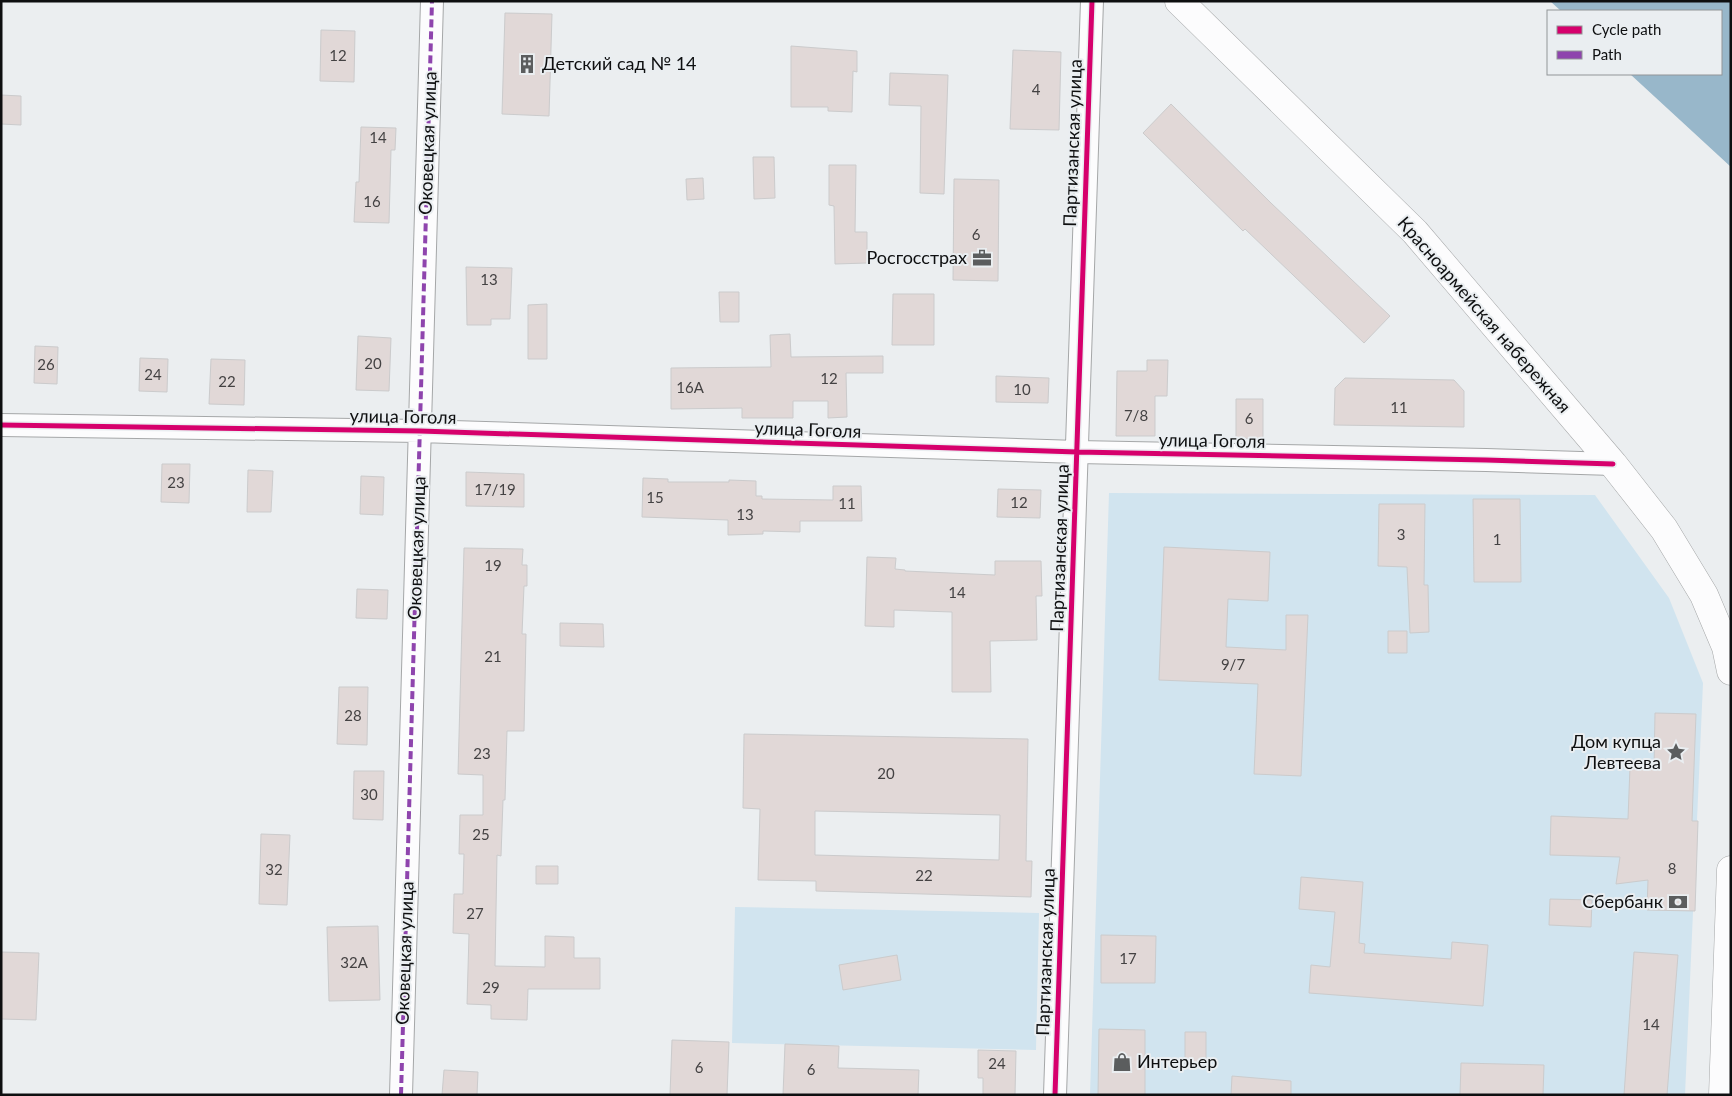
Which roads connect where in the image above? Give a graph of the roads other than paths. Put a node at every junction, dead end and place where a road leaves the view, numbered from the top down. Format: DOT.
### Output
graph roads {
  1 [pos="432,1"];
  2 [pos="1092,1"];
  3 [pos="1179,1"];
  4 [pos="1,426"];
  5 [pos="420,431"];
  6 [pos="1077,452"];
  7 [pos="1613,464"];
  8 [pos="1731,671"];
  9 [pos="1731,870"];
  10 [pos="401,1095"];
  11 [pos="1055,1095"];
  12 [pos="1723,1095"];
  1 -- 5 [label="street, Оковецкая улица"];
  2 -- 6 [label="street, Партизанская улица"];
  3 -- 7 [label="street, Красноармейская набережная"];
  4 -- 5 [label="street, улица Гоголя"];
  5 -- 6 [label="street, улица Гоголя"];
  5 -- 10 [label="street, Оковецкая улица"];
  6 -- 7 [label="street, улица Гоголя"];
  6 -- 11 [label="street, Партизанская улица"];
  7 -- 8 [label="street, Красноармейская набережная"];
  9 -- 12 [label="street"];
}
